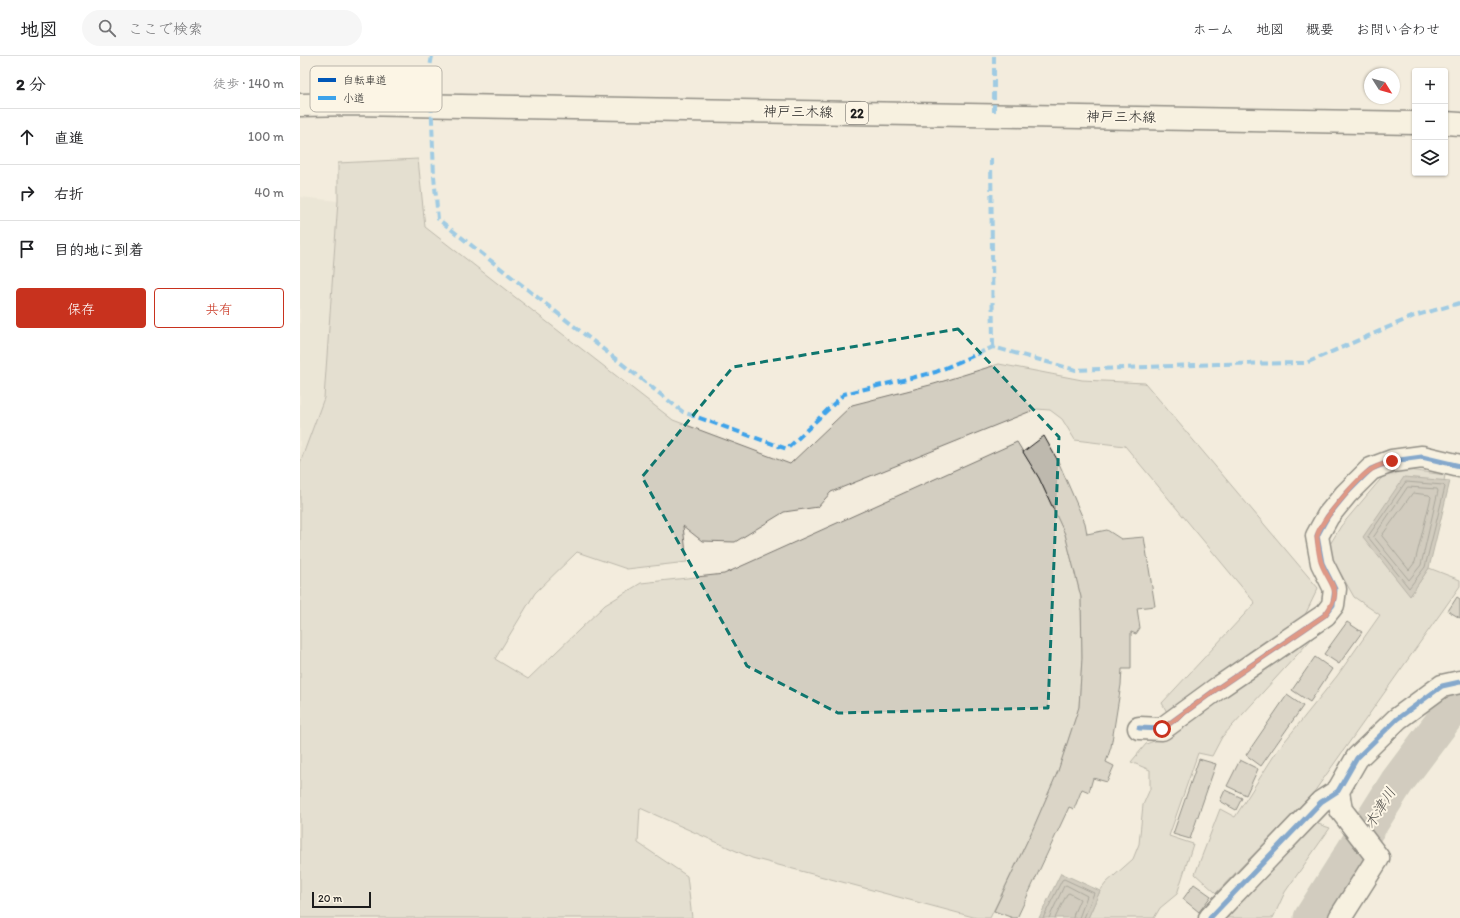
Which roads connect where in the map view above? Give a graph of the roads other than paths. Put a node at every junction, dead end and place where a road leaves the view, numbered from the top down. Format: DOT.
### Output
graph roads {
  1 [pos="300,105"];
  2 [pos="310,105"];
  3 [pos="442,105"];
  4 [pos="1412,123"];
  5 [pos="1448,124"];
  6 [pos="1460,124"];
  7 [pos="1460,466"];
  8 [pos="1460,682"];
  9 [pos="1139,728"];
  10 [pos="1340,800"];
  11 [pos="1210,918"];
  12 [pos="1340,918"];
  1 -- 2 [label="main road, 神戸三木線 / 22"];
  3 -- 4 [label="main road, 神戸三木線 / 22"];
  5 -- 6 [label="main road"];
  7 -- 9 [label="main road"];
  8 -- 10 [label="main road"];
  10 -- 11 [label="main road"];
  10 -- 12 [label="main road"];
}
